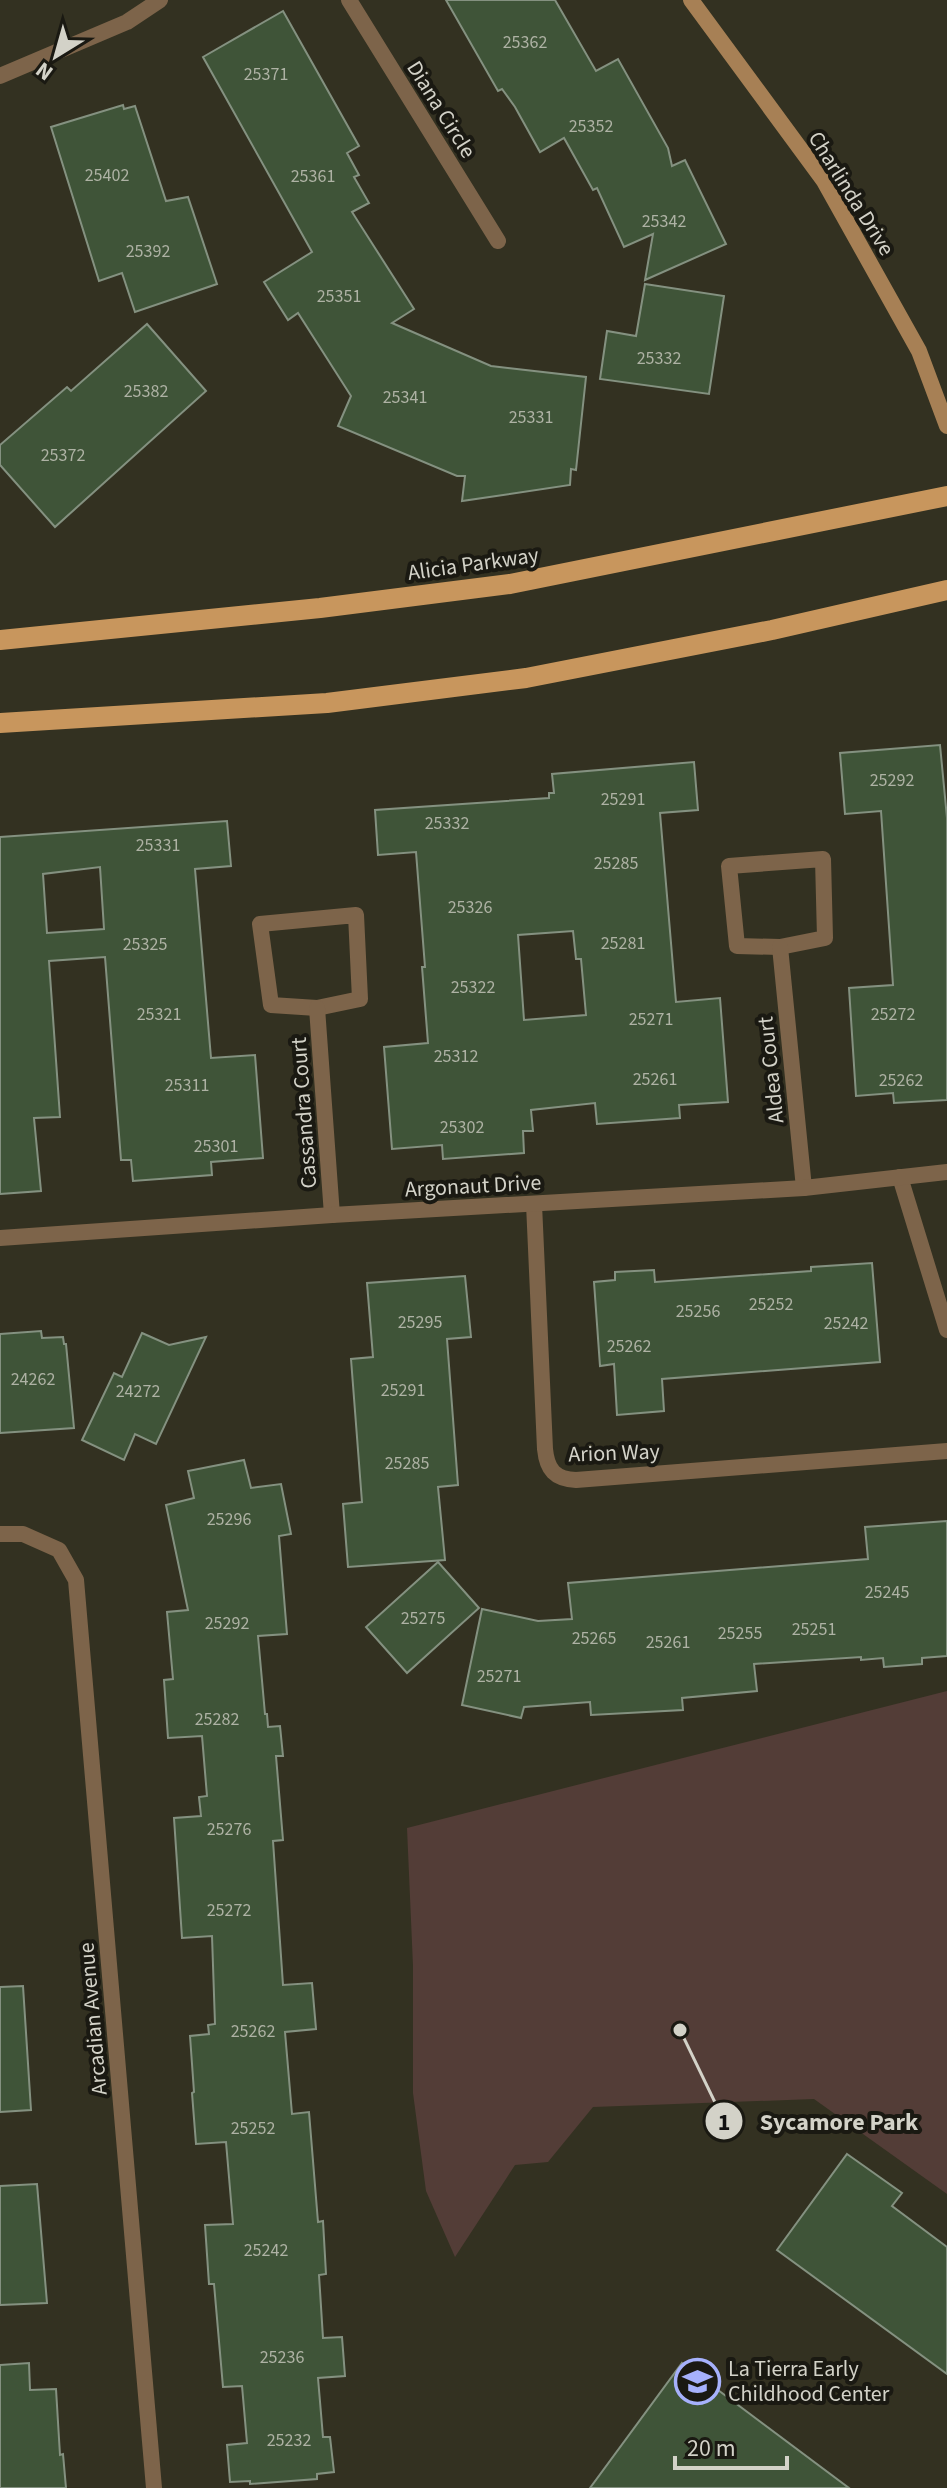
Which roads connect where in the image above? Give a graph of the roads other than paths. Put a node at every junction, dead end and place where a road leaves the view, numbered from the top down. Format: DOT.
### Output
graph roads {
  1 [pos="160,0"];
  2 [pos="349,0"];
  3 [pos="691,0"];
  4 [pos="0,76"];
  5 [pos="498,241"];
  6 [pos="947,426"];
  7 [pos="947,496"];
  8 [pos="947,590"];
  9 [pos="0,640"];
  10 [pos="0,723"];
  11 [pos="780,947"];
  12 [pos="317,1008"];
  13 [pos="947,1172"];
  14 [pos="900,1177"];
  15 [pos="804,1188"];
  16 [pos="534,1204"];
  17 [pos="332,1215"];
  18 [pos="0,1238"];
  19 [pos="947,1330"];
  20 [pos="947,1451"];
  21 [pos="0,1534"];
  22 [pos="154,2488"];
  1 -- 4 [label="street"];
  2 -- 5 [label="street, Diana Circle"];
  3 -- 6 [label="street, Charlinda Drive"];
  7 -- 9 [label="main road, Alicia Parkway"];
  8 -- 10 [label="main road"];
  11 -- 11 [label="street"];
  11 -- 15 [label="street, Aldea Court"];
  12 -- 12 [label="street, Cassandra Court"];
  12 -- 17 [label="street, Cassandra Court"];
  13 -- 14 [label="street, Argonaut Drive"];
  14 -- 15 [label="street, Argonaut Drive"];
  14 -- 19 [label="street"];
  15 -- 16 [label="street, Argonaut Drive"];
  16 -- 17 [label="street, Argonaut Drive"];
  16 -- 20 [label="street, Arion Way"];
  17 -- 18 [label="street, Argonaut Drive"];
  21 -- 22 [label="street, Arcadian Avenue"];
}
